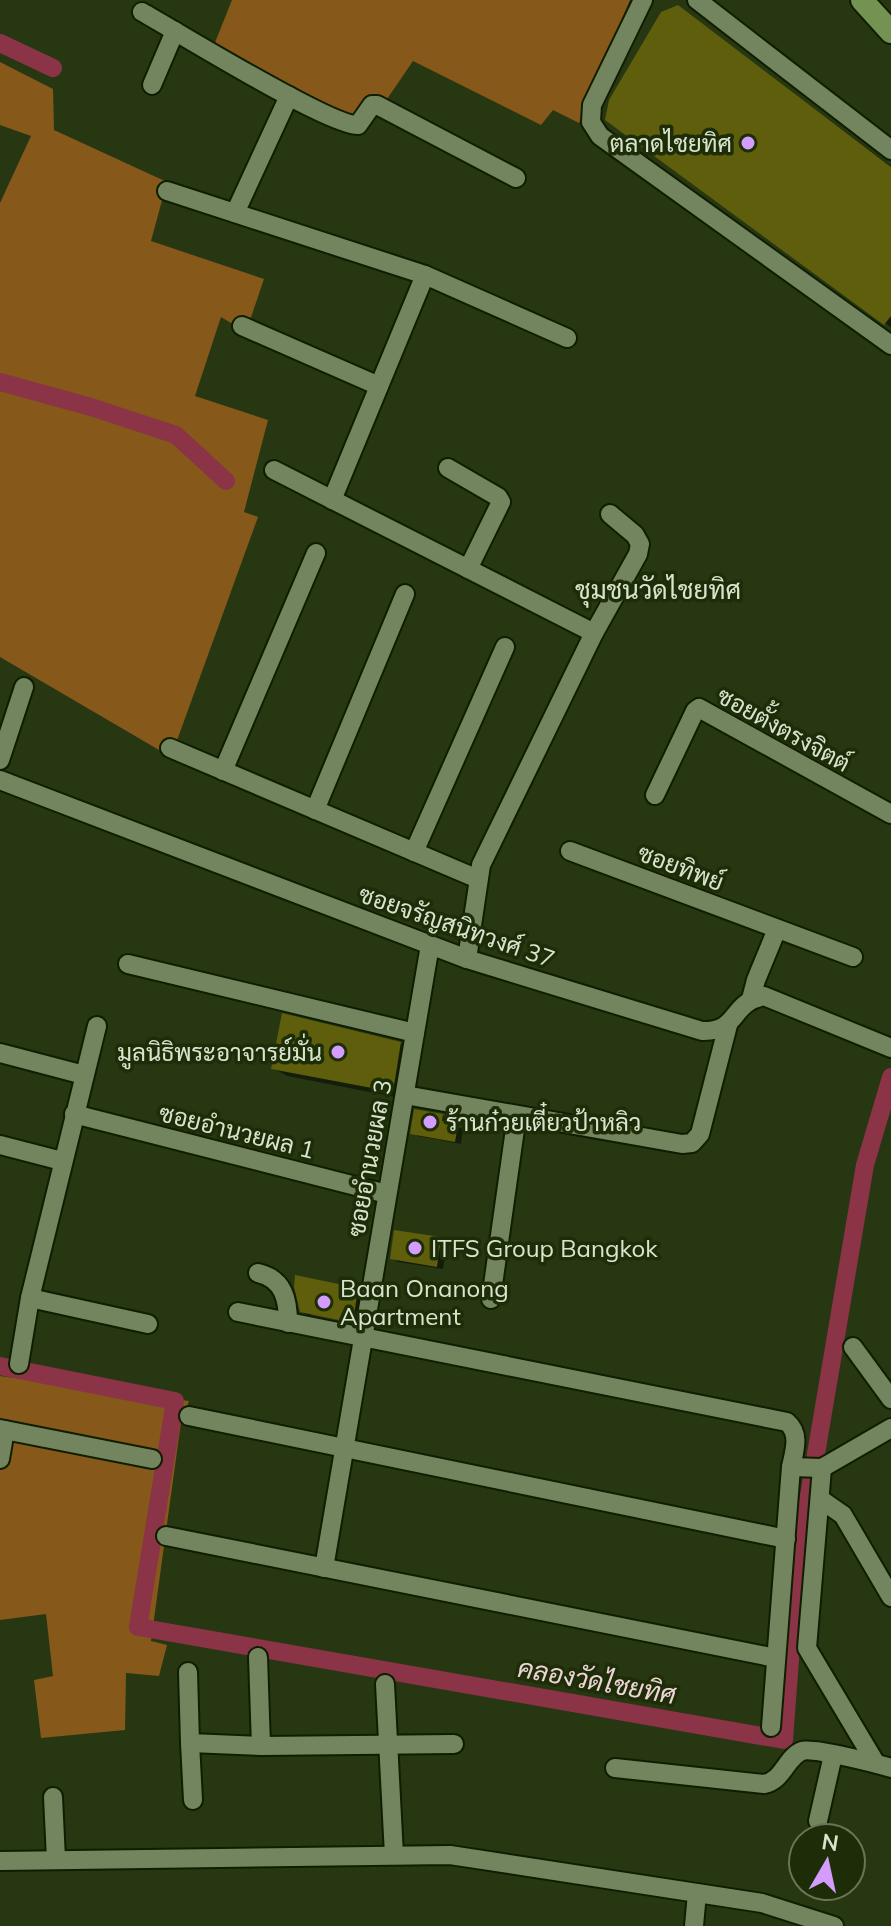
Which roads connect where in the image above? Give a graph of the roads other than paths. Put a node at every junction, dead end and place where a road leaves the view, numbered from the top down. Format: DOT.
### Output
graph roads {
  1 [pos="643,0"];
  2 [pos="697,0"];
  3 [pos="862,0"];
  4 [pos="142,12"];
  5 [pos="175,31"];
  6 [pos="891,32"];
  7 [pos="152,85"];
  8 [pos="289,96"];
  9 [pos="891,150"];
  10 [pos="516,178"];
  11 [pos="167,191"];
  12 [pos="235,213"];
  13 [pos="425,275"];
  14 [pos="242,326"];
  15 [pos="567,338"];
  16 [pos="891,345"];
  17 [pos="379,386"];
  18 [pos="448,468"];
  19 [pos="274,470"];
  20 [pos="332,500"];
  21 [pos="610,514"];
  22 [pos="316,553"];
  23 [pos="468,569"];
  24 [pos="405,594"];
  25 [pos="594,633"];
  26 [pos="505,647"];
  27 [pos="24,687"];
  28 [pos="170,748"];
  29 [pos="0,760"];
  30 [pos="223,771"];
  31 [pos="0,780"];
  32 [pos="655,795"];
  33 [pos="315,810"];
  34 [pos="891,814"];
  35 [pos="570,851"];
  36 [pos="414,852"];
  37 [pos="478,879"];
  38 [pos="777,929"];
  39 [pos="430,945"];
  40 [pos="853,957"];
  41 [pos="467,959"];
  42 [pos="128,964"];
  43 [pos="751,999"];
  44 [pos="728,1025"];
  45 [pos="97,1026"];
  46 [pos="415,1033"];
  47 [pos="891,1048"];
  48 [pos="0,1053"];
  49 [pos="84,1075"];
  50 [pos="405,1095"];
  51 [pos="74,1114"];
  52 [pos="517,1115"];
  53 [pos="0,1145"];
  54 [pos="62,1161"];
  55 [pos="387,1194"];
  56 [pos="258,1273"];
  57 [pos="30,1298"];
  58 [pos="491,1299"];
  59 [pos="238,1312"];
  60 [pos="288,1323"];
  61 [pos="148,1324"];
  62 [pos="363,1338"];
  63 [pos="853,1347"];
  64 [pos="19,1364"];
  65 [pos="891,1399"];
  66 [pos="189,1416"];
  67 [pos="891,1428"];
  68 [pos="2,1430"];
  69 [pos="344,1448"];
  70 [pos="0,1459"];
  71 [pos="152,1459"];
  72 [pos="810,1468"];
  73 [pos="820,1499"];
  74 [pos="166,1536"];
  75 [pos="786,1539"];
  76 [pos="324,1568"];
  77 [pos="891,1597"];
  78 [pos="258,1657"];
  79 [pos="776,1658"];
  80 [pos="188,1672"];
  81 [pos="385,1684"];
  82 [pos="771,1727"];
  83 [pos="190,1743"];
  84 [pos="454,1744"];
  85 [pos="388,1745"];
  86 [pos="261,1746"];
  87 [pos="833,1755"];
  88 [pos="883,1765"];
  89 [pos="615,1768"];
  90 [pos="53,1797"];
  91 [pos="193,1800"];
  92 [pos="818,1821"];
  93 [pos="394,1855"];
  94 [pos="56,1859"];
  95 [pos="0,1861"];
  96 [pos="697,1893"];
  97 [pos="694,1926"];
  98 [pos="834,1926"];
  1 -- 16 [label="street"];
  2 -- 9 [label="street"];
  3 -- 6 [label="main road"];
  4 -- 5 [label="street"];
  5 -- 7 [label="street"];
  5 -- 8 [label="street"];
  8 -- 10 [label="street"];
  8 -- 12 [label="street"];
  11 -- 12 [label="street"];
  12 -- 13 [label="street"];
  13 -- 15 [label="street"];
  13 -- 17 [label="street"];
  14 -- 17 [label="street"];
  17 -- 20 [label="street"];
  18 -- 23 [label="street"];
  19 -- 20 [label="street"];
  20 -- 23 [label="street"];
  21 -- 25 [label="street"];
  22 -- 30 [label="street"];
  23 -- 25 [label="street"];
  24 -- 33 [label="street"];
  25 -- 37 [label="street"];
  26 -- 36 [label="street"];
  27 -- 29 [label="street"];
  28 -- 30 [label="street"];
  30 -- 33 [label="street"];
  31 -- 39 [label="street, ซอยจรัญสนิทวงศ์ 37"];
  32 -- 34 [label="street, ซอยตั้งตรงจิตต์"];
  33 -- 36 [label="street"];
  35 -- 38 [label="street, ซอยทิพย์"];
  36 -- 37 [label="street"];
  37 -- 41 [label="street"];
  38 -- 40 [label="street, ซอยทิพย์"];
  38 -- 43 [label="street"];
  39 -- 41 [label="street, ซอยจรัญสนิทวงศ์ 37"];
  39 -- 46 [label="street, ซอยอำนวยผล 3"];
  41 -- 44 [label="street, ซอยจรัญสนิทวงศ์ 37"];
  42 -- 46 [label="street"];
  43 -- 44 [label="street"];
  43 -- 47 [label="street"];
  44 -- 52 [label="street"];
  45 -- 49 [label="street"];
  46 -- 50 [label="street, ซอยอำนวยผล 3"];
  48 -- 49 [label="street"];
  49 -- 51 [label="street"];
  50 -- 52 [label="street"];
  50 -- 55 [label="street, ซอยอำนวยผล 3"];
  51 -- 54 [label="street"];
  51 -- 55 [label="street, ซอยอำนวยผล 1"];
  52 -- 58 [label="street"];
  53 -- 54 [label="street"];
  54 -- 57 [label="street"];
  55 -- 62 [label="street, ซอยอำนวยผล 3"];
  56 -- 60 [label="street"];
  57 -- 61 [label="street"];
  57 -- 64 [label="street"];
  59 -- 60 [label="street"];
  60 -- 62 [label="street"];
  62 -- 69 [label="street, ซอยอำนวยผล 3"];
  62 -- 72 [label="street"];
  63 -- 65 [label="street"];
  66 -- 69 [label="street"];
  67 -- 72 [label="street"];
  68 -- 70 [label="street"];
  68 -- 71 [label="street"];
  69 -- 75 [label="street"];
  69 -- 76 [label="street, ซอยอำนวยผล 3"];
  72 -- 73 [label="street"];
  72 -- 75 [label="street"];
  73 -- 77 [label="street"];
  73 -- 88 [label="street"];
  74 -- 76 [label="street"];
  75 -- 79 [label="street"];
  76 -- 79 [label="street"];
  78 -- 86 [label="street"];
  79 -- 82 [label="street"];
  80 -- 83 [label="street"];
  81 -- 85 [label="street"];
  83 -- 86 [label="street"];
  83 -- 91 [label="street"];
  84 -- 85 [label="street"];
  85 -- 86 [label="street"];
  85 -- 93 [label="street"];
  87 -- 88 [label="street"];
  87 -- 89 [label="street"];
  87 -- 92 [label="street"];
  90 -- 94 [label="street"];
  93 -- 94 [label="street"];
  93 -- 96 [label="street"];
  94 -- 95 [label="street"];
  96 -- 97 [label="street"];
  96 -- 98 [label="street"];
}
